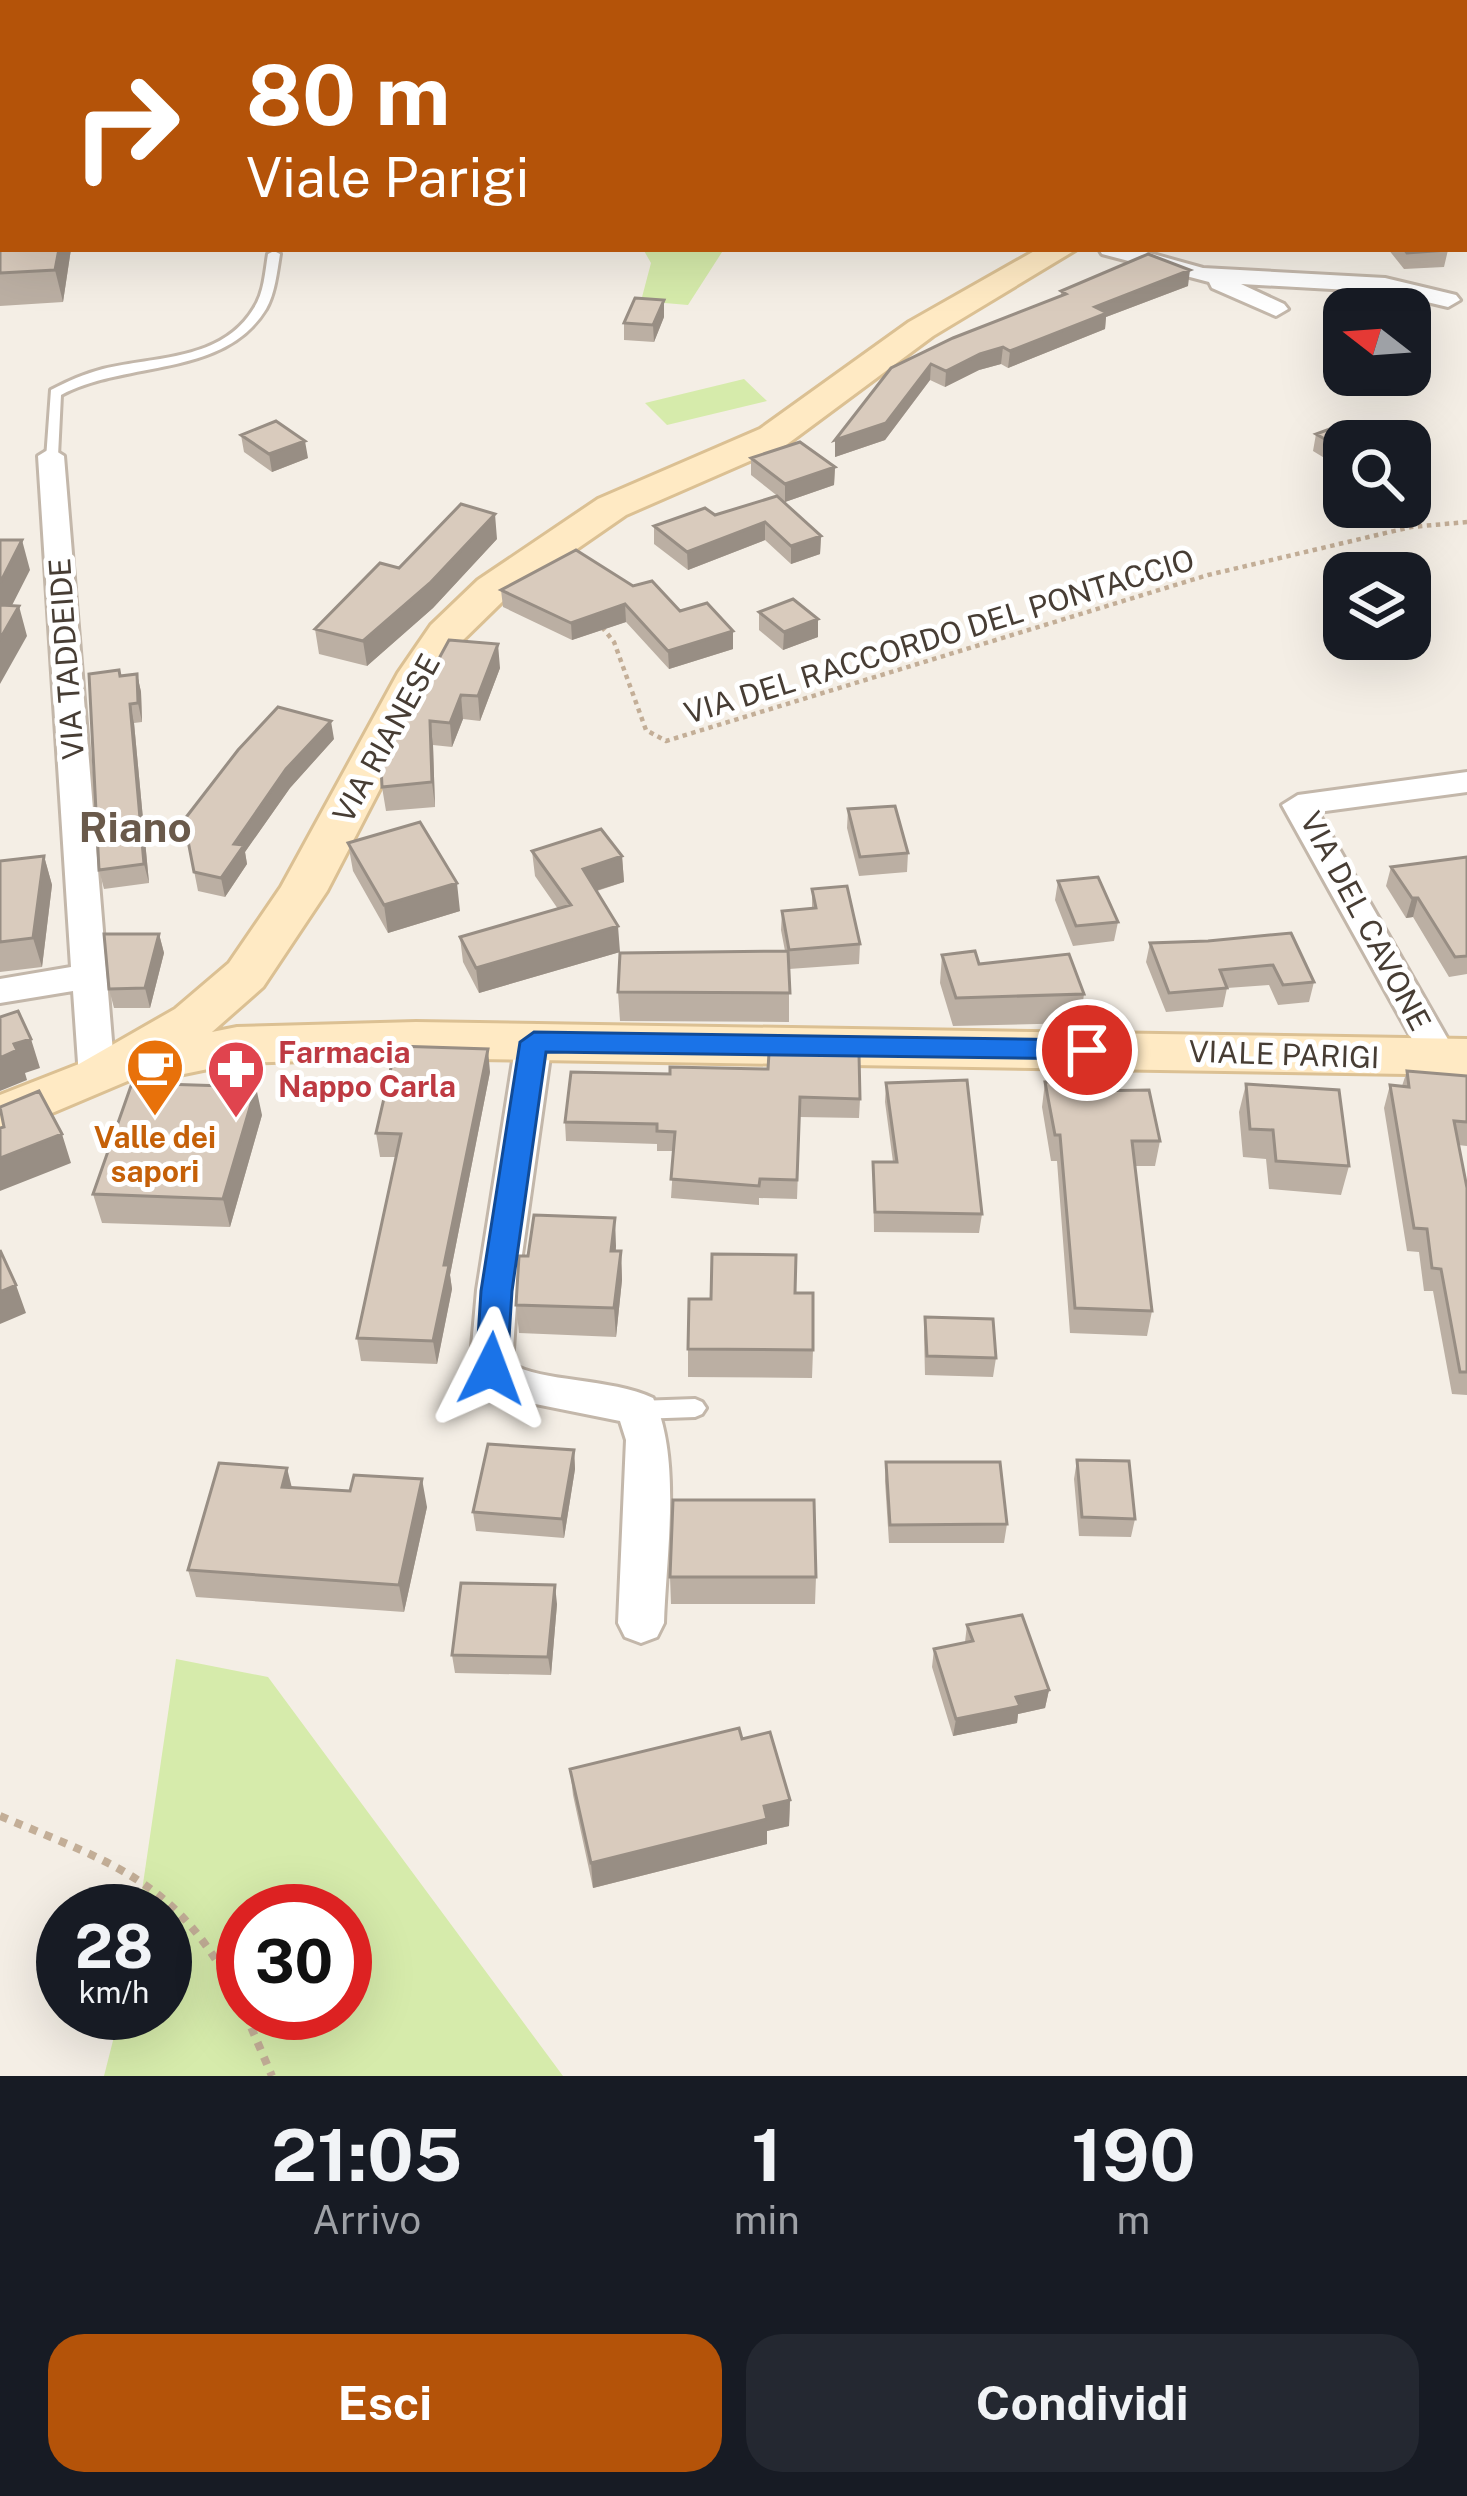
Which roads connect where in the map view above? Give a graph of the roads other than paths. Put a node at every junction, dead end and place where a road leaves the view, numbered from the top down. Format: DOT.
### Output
graph roads {
  1 [pos="1056,252"];
  2 [pos="1121,252"];
  3 [pos="274,254"];
  4 [pos="1202,275"];
  5 [pos="1448,300"];
  6 [pos="1276,309"];
  7 [pos="51,455"];
  8 [pos="1467,782"];
  9 [pos="89,976"];
  10 [pos="0,991"];
  11 [pos="534,1042"];
  12 [pos="1454,1057"];
  13 [pos="97,1078"];
  14 [pos="0,1116"];
  15 [pos="695,1408"];
  16 [pos="638,1410"];
  17 [pos="641,1623"];
  1 -- 13 [label="main road, VIA RIANESE"];
  2 -- 4 [label="street"];
  3 -- 7 [label="lane"];
  4 -- 5 [label="street"];
  4 -- 6 [label="street"];
  7 -- 9 [label="street, VIA TADDEIDE"];
  8 -- 12 [label="street, VIA DEL CAVONE"];
  9 -- 10 [label="street"];
  9 -- 13 [label="street, VIA TADDEIDE"];
  11 -- 12 [label="main road, VIALE PARIGI"];
  11 -- 13 [label="main road, VIALE PARIGI"];
  11 -- 16 [label="street"];
  13 -- 14 [label="main road, VIA RIANESE"];
  15 -- 16 [label="lane"];
  16 -- 17 [label="street"];
}
